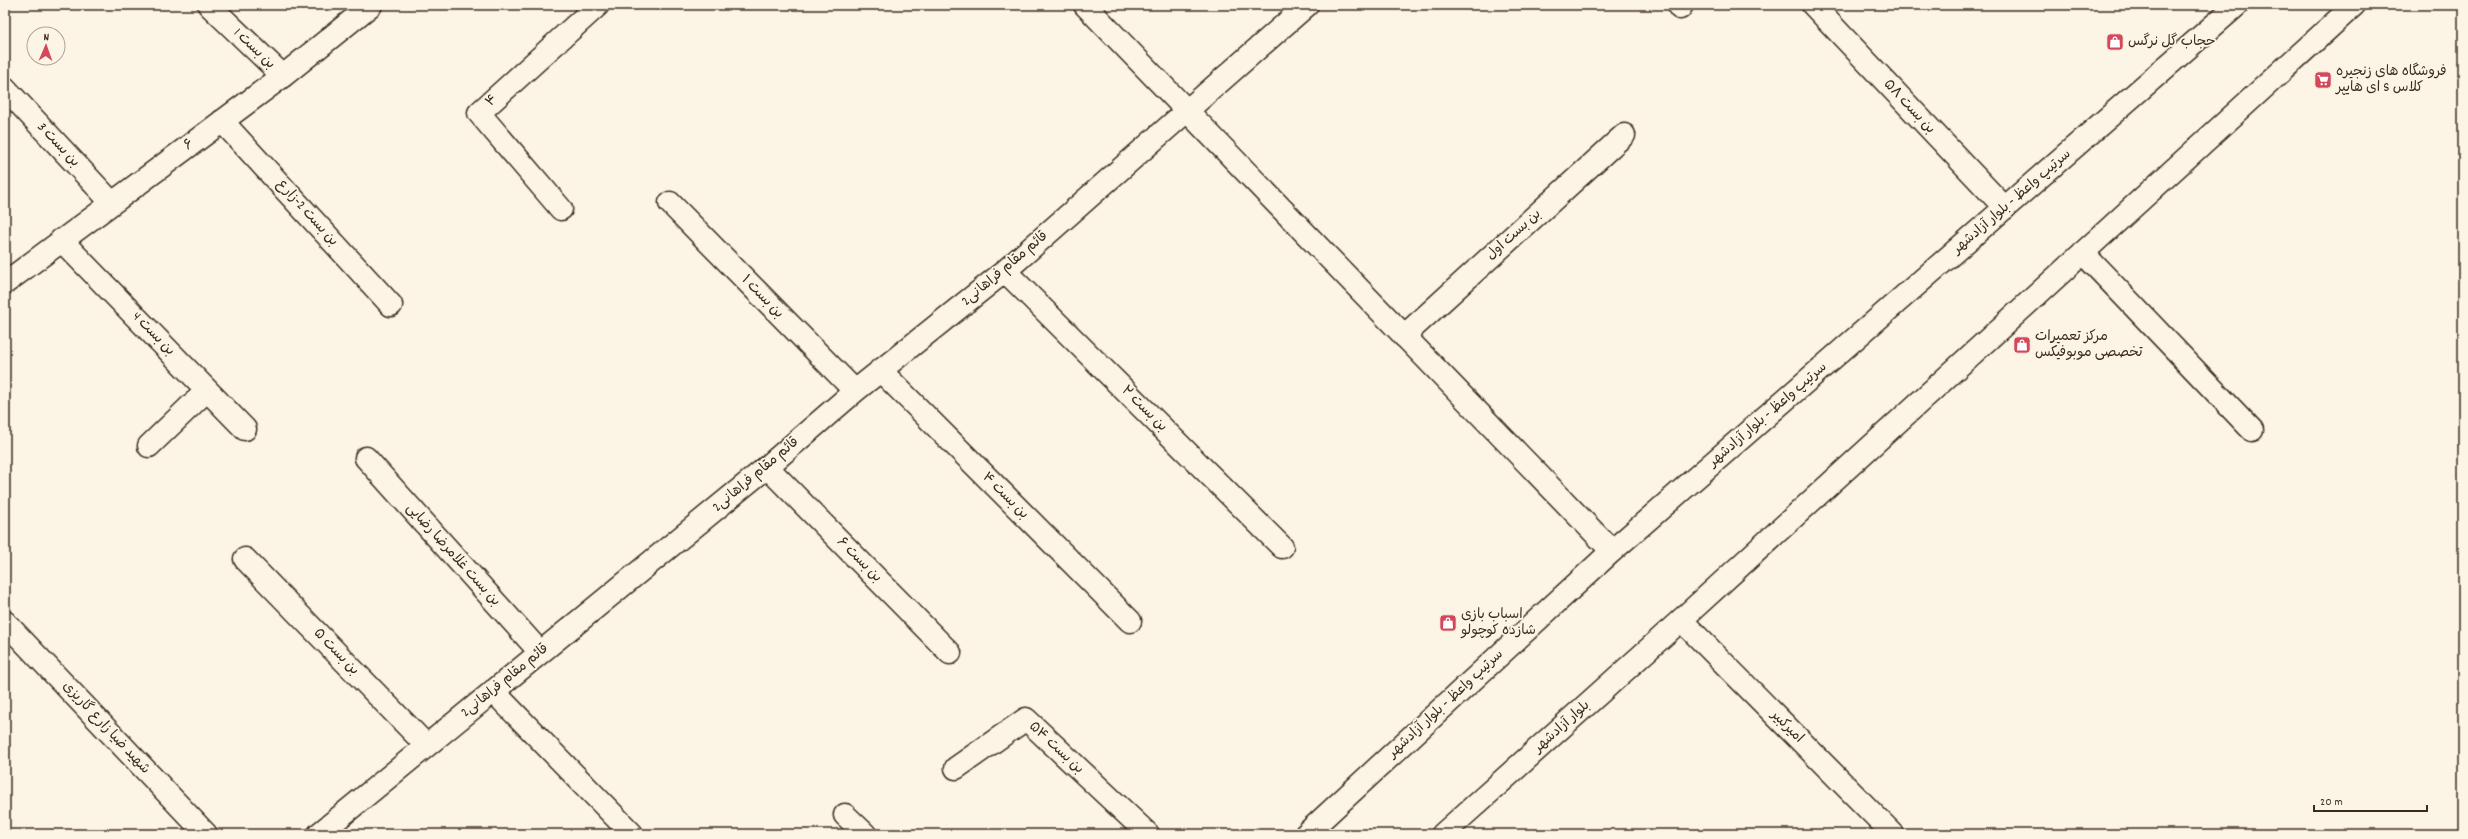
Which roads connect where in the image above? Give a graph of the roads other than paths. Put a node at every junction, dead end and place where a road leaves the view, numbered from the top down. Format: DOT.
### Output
graph roads {
  1 [pos="209,5"];
  2 [pos="371,5"];
  3 [pos="598,5"];
  4 [pos="1085,5"];
  5 [pos="1307,5"];
  6 [pos="1813,5"];
  7 [pos="2354,5"];
  8 [pos="2226,8"];
  9 [pos="283,76"];
  10 [pos="5,88"];
  11 [pos="1188,112"];
  12 [pos="222,121"];
  13 [pos="1624,135"];
  14 [pos="112,203"];
  15 [pos="670,203"];
  16 [pos="2005,208"];
  17 [pos="561,209"];
  18 [pos="62,240"];
  19 [pos="2083,253"];
  20 [pos="1005,271"];
  21 [pos="7,279"];
  22 [pos="391,305"];
  23 [pos="1404,336"];
  24 [pos="880,370"];
  25 [pos="208,390"];
  26 [pos="855,392"];
  27 [pos="245,429"];
  28 [pos="2252,430"];
  29 [pos="149,446"];
  30 [pos="366,458"];
  31 [pos="767,467"];
  32 [pos="1282,547"];
  33 [pos="1612,551"];
  34 [pos="245,559"];
  35 [pos="1681,620"];
  36 [pos="1130,621"];
  37 [pos="5,622"];
  38 [pos="540,652"];
  39 [pos="950,653"];
  40 [pos="492,691"];
  41 [pos="426,745"];
  42 [pos="956,768"];
  43 [pos="845,814"];
  44 [pos="206,834"];
  45 [pos="319,834"];
  46 [pos="632,834"];
  47 [pos="865,834"];
  48 [pos="1148,834"];
  49 [pos="1306,834"];
  50 [pos="1443,834"];
  51 [pos="1893,834"];
  1 -- 9 [label="street, بن بست 1"];
  2 -- 9 [label="street, ۶"];
  3 -- 17 [label="street, ۴"];
  4 -- 11 [label="street"];
  5 -- 11 [label="street, 2قائم مقام فراهانی"];
  6 -- 16 [label="street, بن بست ۵۸"];
  7 -- 19 [label="street"];
  8 -- 16 [label="street, سرتیپ واعظ - بلوار آزادشهر"];
  9 -- 12 [label="street, ۶"];
  10 -- 14 [label="street, بن بست 3"];
  11 -- 20 [label="street, 2قائم مقام فراهانی"];
  11 -- 23 [label="street"];
  12 -- 14 [label="street, ۶"];
  12 -- 22 [label="street, بن بست 2-زارع"];
  13 -- 23 [label="street, بن بست اول"];
  14 -- 18 [label="street, ۶"];
  15 -- 26 [label="street, بن بست ۱"];
  16 -- 33 [label="street, سرتیپ واعظ - بلوار آزادشهر"];
  18 -- 21 [label="street, ۶"];
  18 -- 25 [label="street, بن بست 4"];
  19 -- 28 [label="street"];
  19 -- 35 [label="street"];
  20 -- 24 [label="street, 2قائم مقام فراهانی"];
  20 -- 32 [label="street, بن بست ۲"];
  23 -- 33 [label="street"];
  24 -- 26 [label="street, 2قائم مقام فراهانی"];
  24 -- 36 [label="street, بن بست ۴"];
  25 -- 27 [label="street, بن بست 4"];
  25 -- 29 [label="street"];
  26 -- 31 [label="street, 2قائم مقام فراهانی"];
  30 -- 38 [label="street, بن بست غلامرضا رضایی"];
  31 -- 38 [label="street, 2قائم مقام فراهانی"];
  31 -- 39 [label="street, بن بست ۶"];
  33 -- 49 [label="street, سرتیپ واعظ - بلوار آزادشهر"];
  34 -- 41 [label="street, بن بست ۵"];
  35 -- 50 [label="street, بلوار آزادشهر"];
  35 -- 51 [label="street, امیرکبیر"];
  37 -- 44 [label="street, شهید ضیا زارع گاریزی"];
  38 -- 40 [label="street, 2قائم مقام فراهانی"];
  40 -- 41 [label="street, 2قائم مقام فراهانی"];
  40 -- 46 [label="street"];
  41 -- 45 [label="street, 2قائم مقام فراهانی"];
  42 -- 48 [label="street, بن بست ۵۴"];
  43 -- 47 [label="street"];
}
